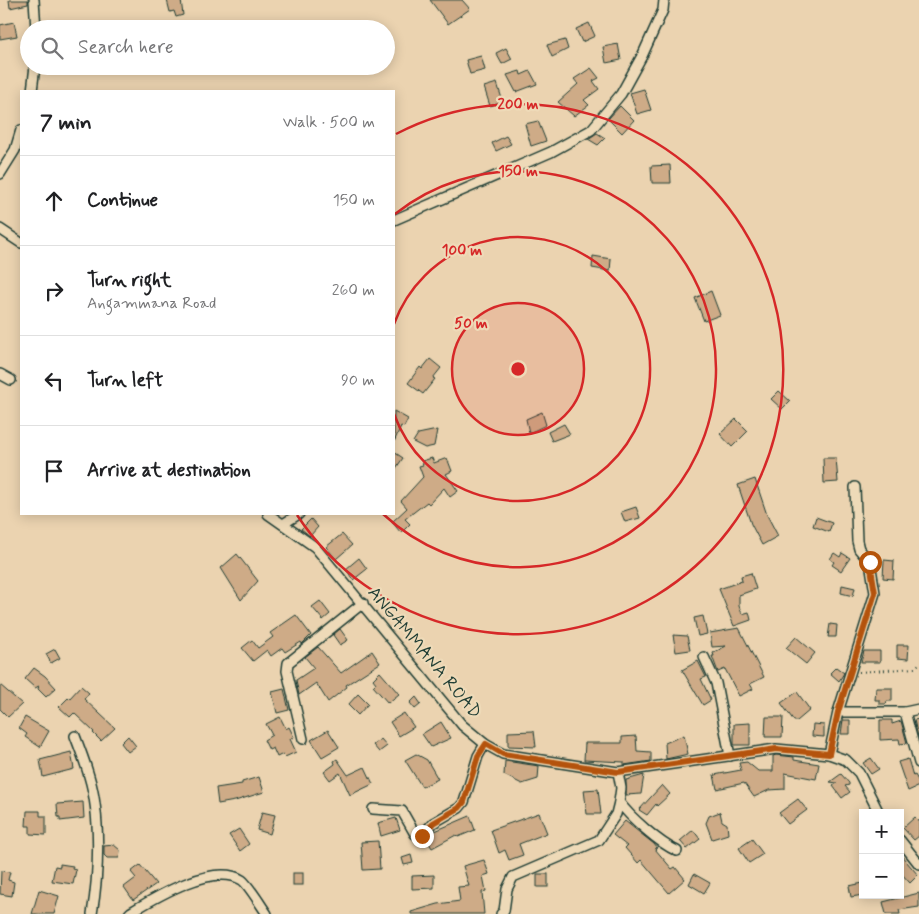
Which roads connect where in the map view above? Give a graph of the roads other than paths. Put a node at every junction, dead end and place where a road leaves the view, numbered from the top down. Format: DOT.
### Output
graph roads {
  1 [pos="34,0"];
  2 [pos="664,0"];
  3 [pos="35,20"];
  4 [pos="35,75"];
  5 [pos="32,90"];
  6 [pos="20,133"];
  7 [pos="0,174"];
  8 [pos="395,220"];
  9 [pos="0,229"];
  10 [pos="20,242"];
  11 [pos="0,374"];
  12 [pos="11,380"];
  13 [pos="855,487"];
  14 [pos="270,515"];
  15 [pos="298,515"];
  16 [pos="283,524"];
  17 [pos="363,603"];
  18 [pos="704,657"];
  19 [pos="919,709"];
  20 [pos="838,712"];
  21 [pos="905,712"];
  22 [pos="75,736"];
  23 [pos="302,739"];
  24 [pos="486,744"];
  25 [pos="829,754"];
  26 [pos="730,756"];
  27 [pos="919,763"];
  28 [pos="618,772"];
  29 [pos="619,802"];
  30 [pos="373,809"];
  31 [pos="877,809"];
  32 [pos="904,845"];
  33 [pos="677,851"];
  34 [pos="919,864"];
  35 [pos="92,914"];
  36 [pos="130,914"];
  37 [pos="267,914"];
  38 [pos="501,914"];
  1 -- 3 [label="street"];
  2 -- 8 [label="street"];
  4 -- 5 [label="street"];
  6 -- 7 [label="street"];
  9 -- 10 [label="street"];
  11 -- 12 [label="street"];
  13 -- 20 [label="street"];
  14 -- 16 [label="street, ANGAMMANA ROAD"];
  15 -- 16 [label="street"];
  16 -- 17 [label="street, ANGAMMANA ROAD"];
  17 -- 23 [label="street"];
  17 -- 24 [label="street, ANGAMMANA ROAD"];
  18 -- 26 [label="street"];
  19 -- 21 [label="street"];
  20 -- 21 [label="street"];
  20 -- 25 [label="street"];
  21 -- 27 [label="street"];
  22 -- 35 [label="street"];
  24 -- 28 [label="street, ANGAMMANA ROAD"];
  24 -- 30 [label="street"];
  25 -- 26 [label="street, ANGAMMANA ROAD"];
  25 -- 31 [label="street, ANGAMMANA ROAD"];
  26 -- 28 [label="street, ANGAMMANA ROAD"];
  28 -- 29 [label="street"];
  29 -- 33 [label="street"];
  29 -- 38 [label="street"];
  32 -- 34 [label="street"];
  36 -- 37 [label="street"];
}
